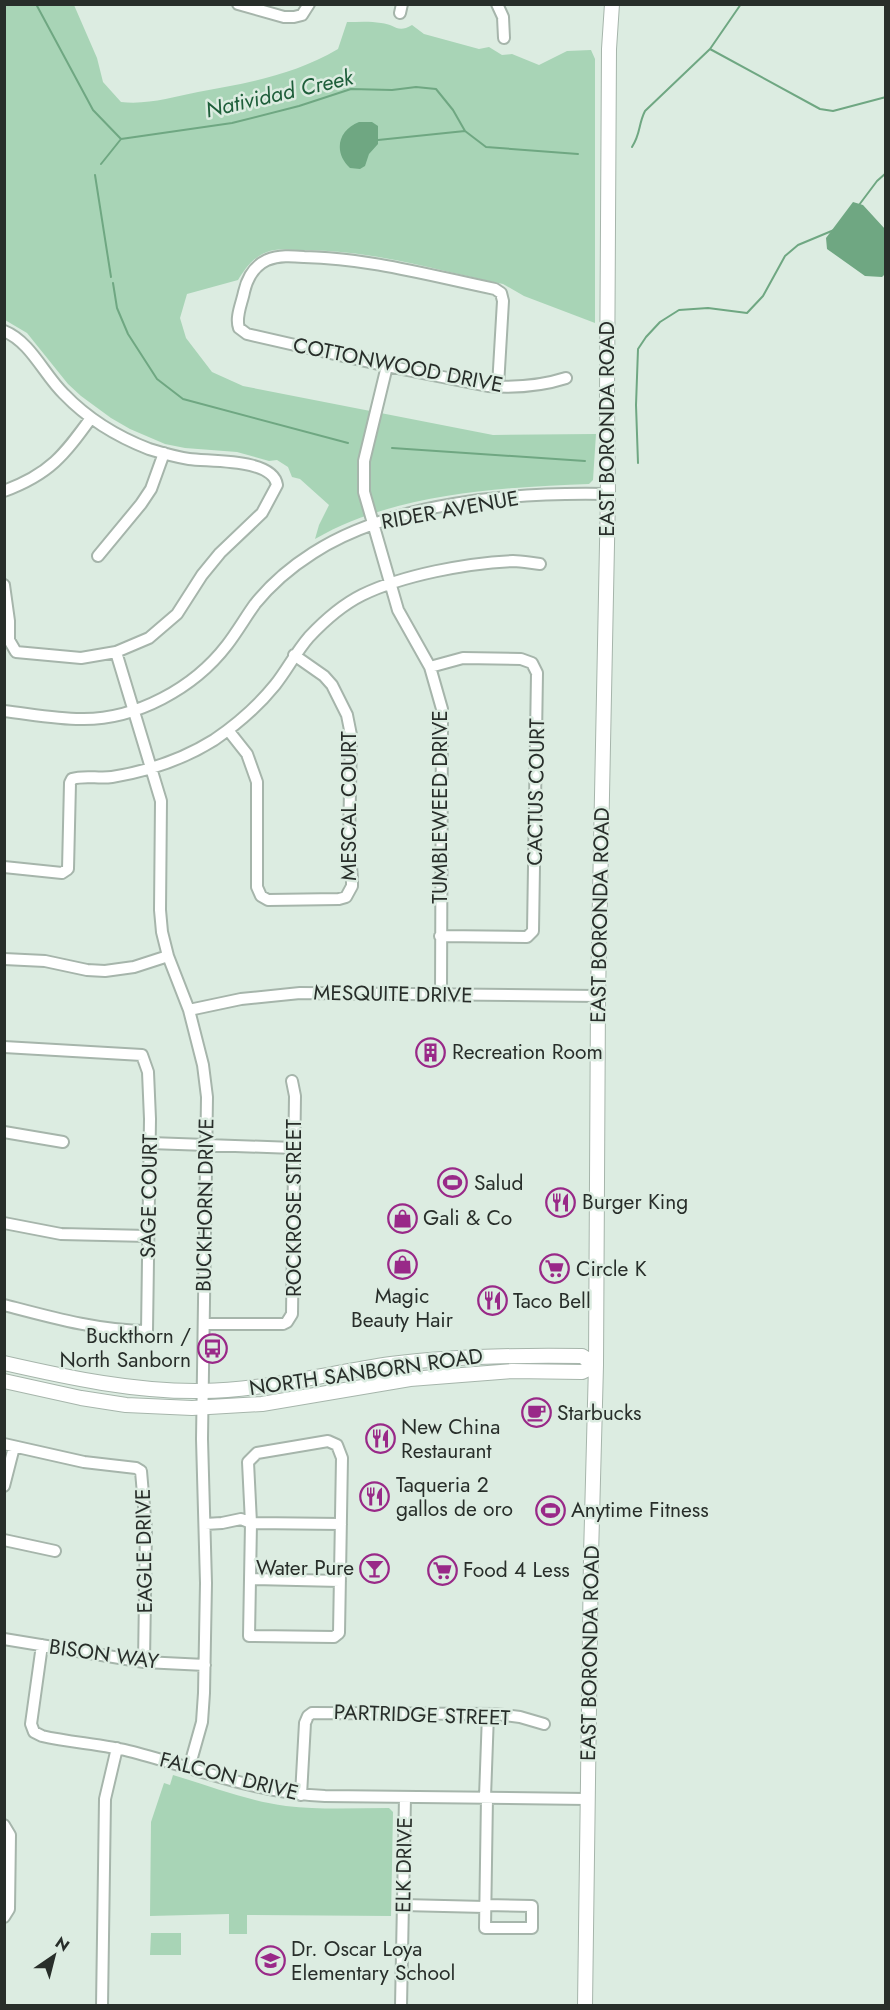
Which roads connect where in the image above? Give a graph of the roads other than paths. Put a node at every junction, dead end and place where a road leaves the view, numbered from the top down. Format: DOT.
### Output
graph roads {
  1 [pos="238,4"];
  2 [pos="309,4"];
  3 [pos="497,4"];
  4 [pos="612,4"];
  5 [pos="504,38"];
  6 [pos="4,331"];
  7 [pos="387,366"];
  8 [pos="566,378"];
  9 [pos="498,387"];
  10 [pos="91,418"];
  11 [pos="164,453"];
  12 [pos="4,491"];
  13 [pos="608,494"];
  14 [pos="373,524"];
  15 [pos="98,556"];
  16 [pos="540,564"];
  17 [pos="391,584"];
  18 [pos="4,585"];
  19 [pos="116,652"];
  20 [pos="294,655"];
  21 [pos="430,668"];
  22 [pos="134,710"];
  23 [pos="4,711"];
  24 [pos="228,730"];
  25 [pos="152,769"];
  26 [pos="4,867"];
  27 [pos="440,936"];
  28 [pos="168,956"];
  29 [pos="4,959"];
  30 [pos="441,995"];
  31 [pos="598,996"];
  32 [pos="189,1010"];
  33 [pos="4,1047"];
  34 [pos="292,1081"];
  35 [pos="4,1132"];
  36 [pos="63,1142"];
  37 [pos="150,1143"];
  38 [pos="206,1146"];
  39 [pos="294,1148"];
  40 [pos="4,1223"];
  41 [pos="148,1236"];
  42 [pos="4,1305"];
  43 [pos="204,1324"];
  44 [pos="4,1363"];
  45 [pos="596,1365"];
  46 [pos="4,1381"];
  47 [pos="204,1391"];
  48 [pos="203,1408"];
  49 [pos="9,1445"];
  50 [pos="4,1486"];
  51 [pos="250,1523"];
  52 [pos="206,1524"];
  53 [pos="341,1524"];
  54 [pos="4,1540"];
  55 [pos="55,1551"];
  56 [pos="250,1579"];
  57 [pos="340,1581"];
  58 [pos="4,1640"];
  59 [pos="42,1645"];
  60 [pos="144,1662"];
  61 [pos="205,1665"];
  62 [pos="488,1714"];
  63 [pos="544,1724"];
  64 [pos="117,1749"];
  65 [pos="189,1768"];
  66 [pos="301,1795"];
  67 [pos="405,1797"];
  68 [pos="486,1797"];
  69 [pos="587,1799"];
  70 [pos="4,1825"];
  71 [pos="403,1905"];
  72 [pos="485,1906"];
  73 [pos="4,1917"];
  74 [pos="102,2006"];
  75 [pos="401,2006"];
  76 [pos="585,2006"];
  1 -- 2 [label="street"];
  3 -- 5 [label="street"];
  4 -- 13 [label="main road, EAST BORONDA ROAD"];
  6 -- 10 [label="street"];
  7 -- 9 [label="street, COTTONWOOD DRIVE"];
  7 -- 9 [label="street, COTTONWOOD DRIVE"];
  7 -- 14 [label="street, TUMBLEWEED DRIVE"];
  8 -- 9 [label="street, COTTONWOOD DRIVE"];
  10 -- 11 [label="street"];
  10 -- 12 [label="street"];
  11 -- 15 [label="street"];
  11 -- 19 [label="street"];
  13 -- 14 [label="street, RIDER AVENUE"];
  13 -- 31 [label="main road, EAST BORONDA ROAD"];
  14 -- 17 [label="street, TUMBLEWEED DRIVE"];
  14 -- 22 [label="street, RIDER AVENUE"];
  16 -- 17 [label="street"];
  17 -- 20 [label="street"];
  17 -- 21 [label="street, TUMBLEWEED DRIVE"];
  18 -- 19 [label="street"];
  19 -- 22 [label="street, BUCKHORN DRIVE"];
  20 -- 24 [label="street"];
  20 -- 24 [label="street, MESCAL COURT"];
  21 -- 27 [label="street, TUMBLEWEED DRIVE"];
  21 -- 27 [label="street, CACTUS COURT"];
  22 -- 23 [label="street, RIDER AVENUE"];
  22 -- 25 [label="street, BUCKHORN DRIVE"];
  24 -- 25 [label="street"];
  25 -- 26 [label="street"];
  25 -- 28 [label="street, BUCKHORN DRIVE"];
  27 -- 30 [label="street, TUMBLEWEED DRIVE"];
  28 -- 29 [label="street"];
  28 -- 32 [label="street, BUCKHORN DRIVE"];
  30 -- 31 [label="street, MESQUITE DRIVE"];
  30 -- 32 [label="street, MESQUITE DRIVE"];
  31 -- 45 [label="main road, EAST BORONDA ROAD"];
  32 -- 38 [label="street, BUCKHORN DRIVE"];
  33 -- 37 [label="street, SAGE COURT"];
  34 -- 39 [label="street, ROCKROSE STREET"];
  35 -- 36 [label="street"];
  37 -- 38 [label="street"];
  37 -- 41 [label="street, SAGE COURT"];
  38 -- 39 [label="street"];
  38 -- 43 [label="street, BUCKHORN DRIVE"];
  39 -- 43 [label="street, ROCKROSE STREET"];
  40 -- 41 [label="street"];
  41 -- 42 [label="street, SAGE COURT"];
  43 -- 47 [label="street, BUCKHORN DRIVE"];
  44 -- 47 [label="main road, NORTH SANBORN ROAD"];
  45 -- 47 [label="main road, NORTH SANBORN ROAD"];
  45 -- 48 [label="main road, NORTH SANBORN ROAD"];
  45 -- 69 [label="main road, EAST BORONDA ROAD"];
  46 -- 48 [label="main road, NORTH SANBORN ROAD"];
  47 -- 48 [label="street, BUCKHORN DRIVE"];
  48 -- 52 [label="street, BUCKHORN DRIVE"];
  49 -- 50 [label="street"];
  49 -- 60 [label="street, EAGLE DRIVE"];
  51 -- 52 [label="street"];
  51 -- 53 [label="street"];
  51 -- 53 [label="street"];
  51 -- 56 [label="street"];
  52 -- 61 [label="street, BUCKHORN DRIVE"];
  53 -- 57 [label="street"];
  54 -- 55 [label="street"];
  56 -- 57 [label="street"];
  56 -- 57 [label="street"];
  58 -- 59 [label="street, BISON WAY"];
  59 -- 60 [label="street, BISON WAY"];
  59 -- 64 [label="street, FALCON DRIVE"];
  60 -- 61 [label="street, BISON WAY"];
  61 -- 65 [label="street, BUCKHORN DRIVE"];
  62 -- 63 [label="street, PARTRIDGE STREET"];
  62 -- 66 [label="street, PARTRIDGE STREET"];
  62 -- 68 [label="street"];
  64 -- 65 [label="street, FALCON DRIVE"];
  64 -- 74 [label="street"];
  65 -- 66 [label="street, FALCON DRIVE"];
  66 -- 67 [label="street, FALCON DRIVE"];
  67 -- 68 [label="street, FALCON DRIVE"];
  67 -- 71 [label="street, ELK DRIVE"];
  68 -- 69 [label="street, FALCON DRIVE"];
  68 -- 72 [label="street"];
  69 -- 76 [label="main road, EAST BORONDA ROAD"];
  70 -- 73 [label="street"];
  71 -- 72 [label="street"];
  71 -- 75 [label="street, ELK DRIVE"];
  72 -- 72 [label="street"];
}
